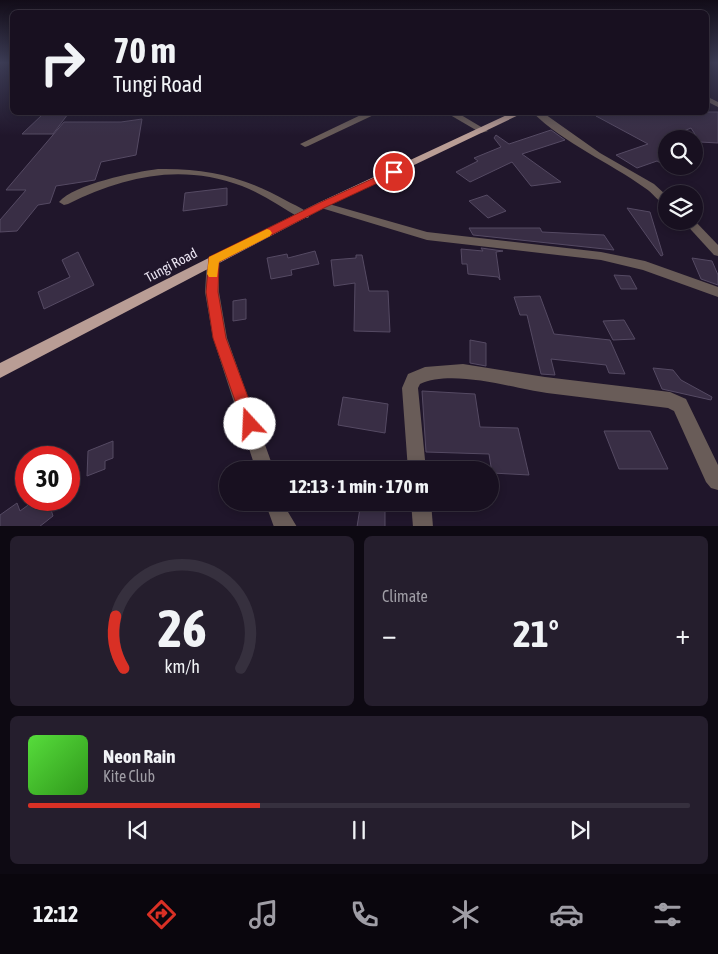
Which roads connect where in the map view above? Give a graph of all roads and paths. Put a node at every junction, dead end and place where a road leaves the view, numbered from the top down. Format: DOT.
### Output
graph roads {
  1 [pos="368,115"];
  2 [pos="455,115"];
  3 [pos="515,115"];
  4 [pos="540,115"];
  5 [pos="484,131"];
  6 [pos="305,144"];
  7 [pos="658,194"];
  8 [pos="64,202"];
  9 [pos="322,205"];
  10 [pos="304,215"];
  11 [pos="697,230"];
  12 [pos="718,252"];
  13 [pos="213,260"];
  14 [pos="718,292"];
  15 [pos="0,371"];
  16 [pos="262,461"];
  17 [pos="416,461"];
  18 [pos="718,481"];
  19 [pos="278,511"];
  20 [pos="422,511"];
  21 [pos="287,526"];
  22 [pos="424,526"];
  1 -- 6 [label="street"];
  2 -- 5 [label="street"];
  3 -- 5 [label="main road, Tungi Road"];
  4 -- 7 [label="street"];
  5 -- 9 [label="main road, Tungi Road"];
  8 -- 10 [label="street"];
  9 -- 10 [label="main road, Tungi Road"];
  9 -- 14 [label="street"];
  10 -- 13 [label="main road, Tungi Road"];
  11 -- 12 [label="street"];
  13 -- 15 [label="main road, Tungi Road"];
  13 -- 16 [label="street"];
  17 -- 18 [label="street"];
  19 -- 21 [label="street"];
  20 -- 22 [label="street"];
}
